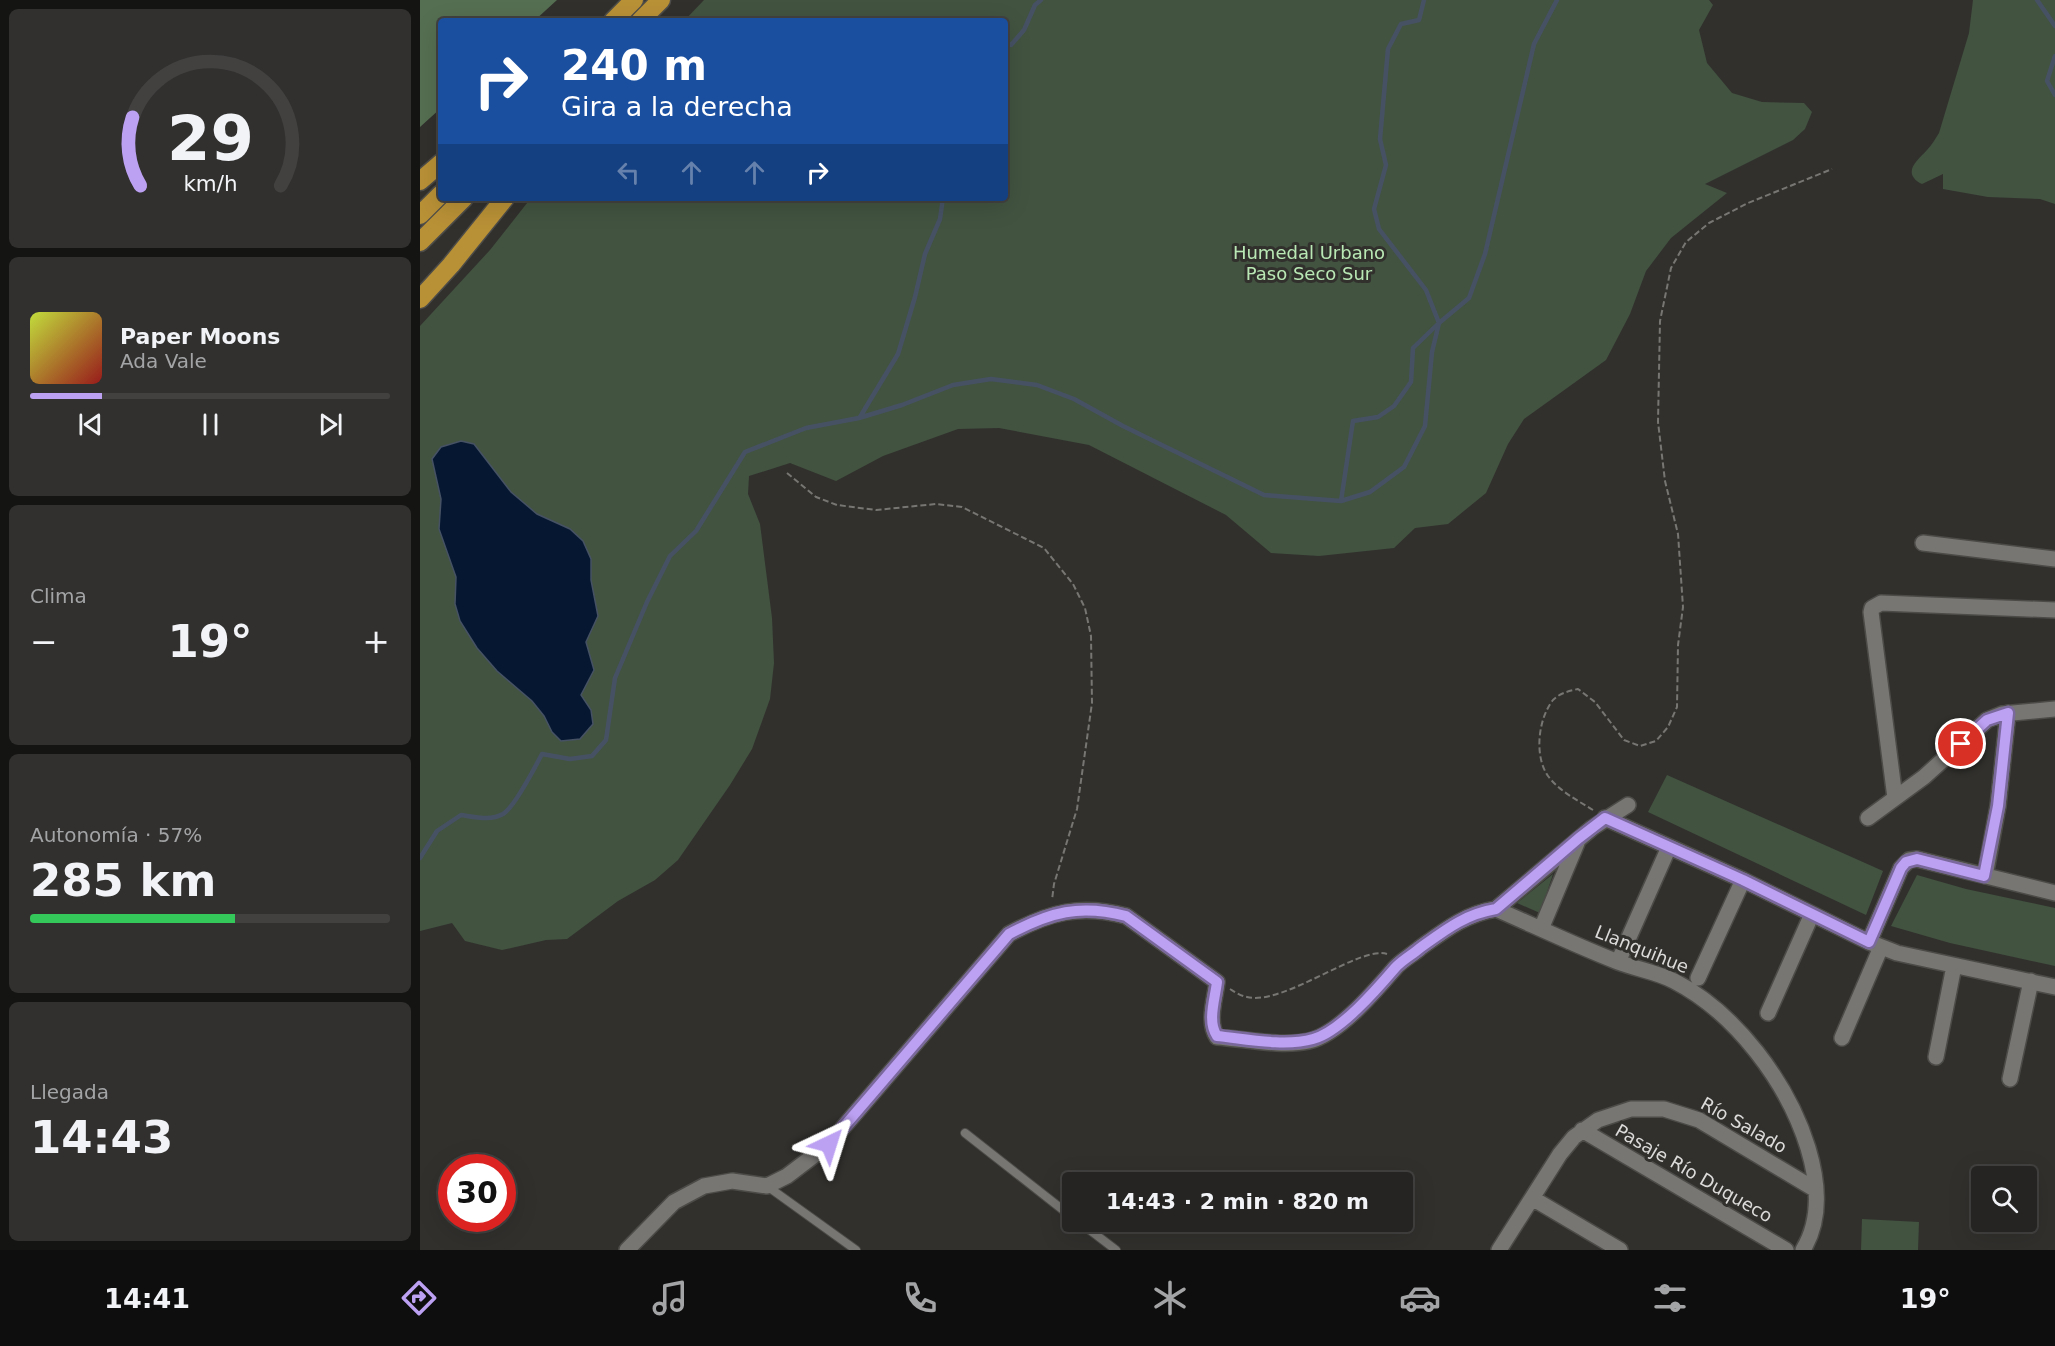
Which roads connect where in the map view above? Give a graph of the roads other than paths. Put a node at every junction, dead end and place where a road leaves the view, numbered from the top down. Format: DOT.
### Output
graph roads {
  1 [pos="634,0"];
  2 [pos="616,18"];
  3 [pos="438,166"];
  4 [pos="420,181"];
  5 [pos="438,197"];
  6 [pos="461,201"];
  7 [pos="503,201"];
  8 [pos="420,215"];
  9 [pos="420,242"];
  10 [pos="420,299"];
  11 [pos="1923,543"];
  12 [pos="2055,559"];
  13 [pos="2055,610"];
  14 [pos="2055,709"];
  15 [pos="2008,713"];
  16 [pos="1895,798"];
  17 [pos="1628,805"];
  18 [pos="1605,818"];
  19 [pos="1868,818"];
  20 [pos="1579,838"];
  21 [pos="1669,847"];
  22 [pos="1984,876"];
  23 [pos="1743,880"];
  24 [pos="2055,893"];
  25 [pos="1496,909"];
  26 [pos="1812,914"];
  27 [pos="1541,929"];
  28 [pos="1875,945"];
  29 [pos="1618,962"];
  30 [pos="1954,966"];
  31 [pos="1698,978"];
  32 [pos="2031,981"];
  33 [pos="2055,987"];
  34 [pos="1768,1013"];
  35 [pos="1842,1038"];
  36 [pos="1936,1057"];
  37 [pos="2010,1079"];
  38 [pos="1582,1130"];
  39 [pos="965,1132"];
  40 [pos="766,1186"];
  41 [pos="1816,1190"];
  42 [pos="1532,1198"];
  43 [pos="1062,1209"];
  44 [pos="1092,1232"];
  45 [pos="627,1250"];
  46 [pos="856,1250"];
  47 [pos="1116,1250"];
  48 [pos="1499,1250"];
  49 [pos="1620,1250"];
  50 [pos="1786,1250"];
  51 [pos="1803,1250"];
  1 -- 2 [label="highway"];
  3 -- 4 [label="highway"];
  5 -- 8 [label="highway"];
  6 -- 9 [label="highway"];
  7 -- 10 [label="highway"];
  11 -- 12 [label="street"];
  13 -- 16 [label="street"];
  14 -- 15 [label="street"];
  15 -- 16 [label="street"];
  15 -- 22 [label="street"];
  16 -- 19 [label="street"];
  17 -- 18 [label="street"];
  18 -- 20 [label="street"];
  18 -- 21 [label="street"];
  20 -- 25 [label="street"];
  20 -- 27 [label="street"];
  21 -- 23 [label="street"];
  21 -- 29 [label="street"];
  22 -- 24 [label="street"];
  22 -- 28 [label="street"];
  23 -- 26 [label="street"];
  23 -- 31 [label="street"];
  25 -- 27 [label="street, Llanquihue"];
  25 -- 40 [label="street"];
  26 -- 28 [label="street"];
  26 -- 34 [label="street"];
  27 -- 29 [label="street, Llanquihue"];
  28 -- 30 [label="street"];
  28 -- 35 [label="street"];
  29 -- 41 [label="street, Llanquihue"];
  30 -- 32 [label="street"];
  30 -- 36 [label="street"];
  32 -- 33 [label="street"];
  32 -- 37 [label="street"];
  38 -- 41 [label="street, Río Salado"];
  38 -- 42 [label="street, Río Salado"];
  38 -- 50 [label="street, Pasaje Río Duqueco"];
  39 -- 43 [label="lane"];
  40 -- 45 [label="street"];
  40 -- 46 [label="lane"];
  41 -- 51 [label="street, Llanquihue"];
  42 -- 48 [label="street, Río Salado"];
  42 -- 49 [label="street"];
  44 -- 47 [label="lane"];
}
